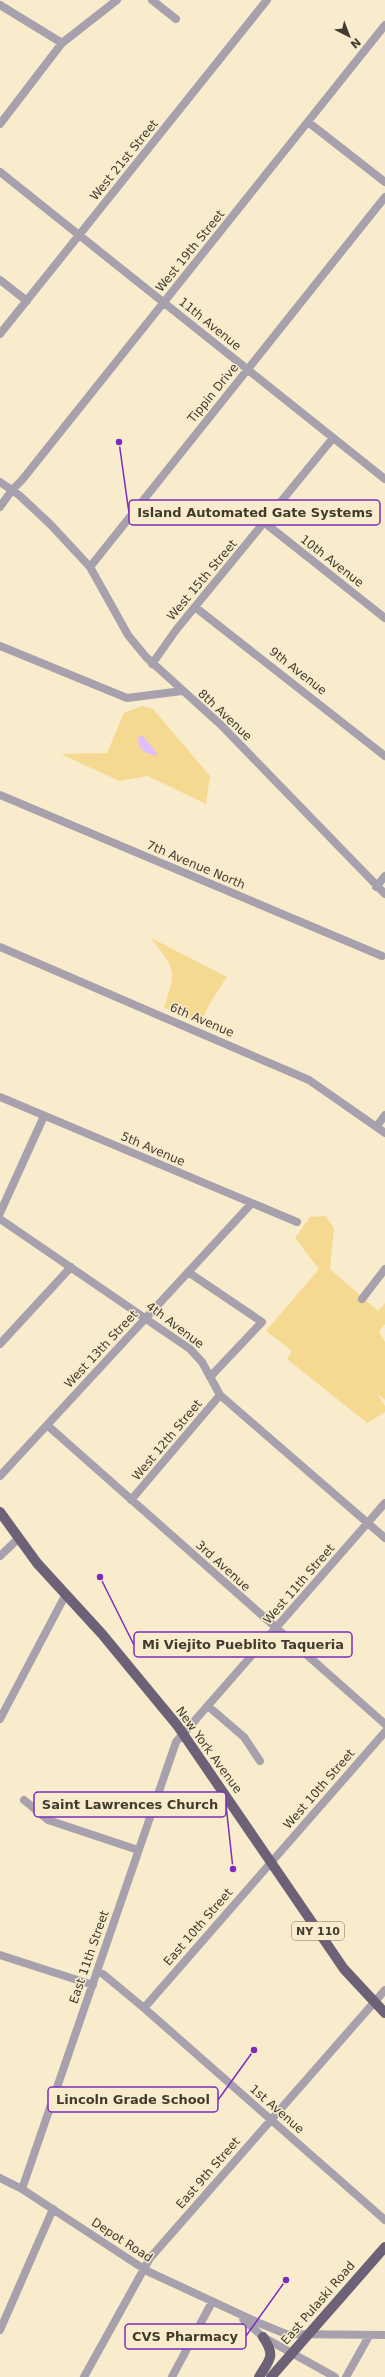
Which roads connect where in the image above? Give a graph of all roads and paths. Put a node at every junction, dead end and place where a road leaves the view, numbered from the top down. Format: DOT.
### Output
graph roads {
  1 [pos="117,0"];
  2 [pos="152,0"];
  3 [pos="267,0"];
  4 [pos="0,4"];
  5 [pos="176,19"];
  6 [pos="385,25"];
  7 [pos="62,43"];
  8 [pos="308,122"];
  9 [pos="0,124"];
  10 [pos="0,172"];
  11 [pos="385,182"];
  12 [pos="385,197"];
  13 [pos="78,235"];
  14 [pos="0,280"];
  15 [pos="26,301"];
  16 [pos="164,302"];
  17 [pos="0,334"];
  18 [pos="248,369"];
  19 [pos="333,438"];
  20 [pos="385,479"];
  21 [pos="0,482"];
  22 [pos="12,490"];
  23 [pos="0,507"];
  24 [pos="265,523"];
  25 [pos="90,567"];
  26 [pos="195,607"];
  27 [pos="385,618"];
  28 [pos="0,646"];
  29 [pos="152,664"];
  30 [pos="182,691"];
  31 [pos="385,756"];
  32 [pos="0,795"];
  33 [pos="385,876"];
  34 [pos="376,887"];
  35 [pos="385,894"];
  36 [pos="0,947"];
  37 [pos="382,956"];
  38 [pos="0,1097"];
  39 [pos="385,1115"];
  40 [pos="44,1116"];
  41 [pos="377,1126"];
  42 [pos="385,1133"];
  43 [pos="251,1204"];
  44 [pos="0,1213"];
  45 [pos="0,1219"];
  46 [pos="297,1222"];
  47 [pos="71,1268"];
  48 [pos="385,1269"];
  49 [pos="188,1272"];
  50 [pos="362,1299"];
  51 [pos="146,1318"];
  52 [pos="0,1344"];
  53 [pos="210,1377"];
  54 [pos="220,1395"];
  55 [pos="47,1425"];
  56 [pos="0,1476"];
  57 [pos="131,1500"];
  58 [pos="385,1503"];
  59 [pos="0,1512"];
  60 [pos="367,1523"];
  61 [pos="19,1538"];
  62 [pos="385,1538"];
  63 [pos="0,1556"];
  64 [pos="66,1594"];
  65 [pos="276,1629"];
  66 [pos="209,1707"];
  67 [pos="0,1719"];
  68 [pos="385,1724"];
  69 [pos="385,1732"];
  70 [pos="183,1734"];
  71 [pos="260,1761"];
  72 [pos="24,1800"];
  73 [pos="138,1850"];
  74 [pos="271,1862"];
  75 [pos="0,1955"];
  76 [pos="97,1972"];
  77 [pos="93,1984"];
  78 [pos="385,1990"];
  79 [pos="375,2002"];
  80 [pos="144,2008"];
  81 [pos="385,2013"];
  82 [pos="270,2119"];
  83 [pos="0,2178"];
  84 [pos="22,2189"];
  85 [pos="53,2209"];
  86 [pos="385,2220"];
  87 [pos="385,2247"];
  88 [pos="143,2269"];
  89 [pos="212,2302"];
  90 [pos="237,2314"];
  91 [pos="0,2330"];
  92 [pos="307,2335"];
  93 [pos="385,2335"];
  94 [pos="369,2336"];
  95 [pos="263,2337"];
  96 [pos="290,2354"];
  97 [pos="84,2377"];
  98 [pos="172,2377"];
  99 [pos="259,2377"];
  100 [pos="271,2377"];
  101 [pos="335,2377"];
  102 [pos="346,2377"];
  1 -- 7 [label="street"];
  2 -- 5 [label="street"];
  3 -- 13 [label="street, West 21st Street"];
  4 -- 7 [label="street"];
  6 -- 8 [label="street, West 19th Street"];
  7 -- 9 [label="street"];
  8 -- 11 [label="street"];
  8 -- 16 [label="street, West 19th Street"];
  10 -- 13 [label="street, 11th Avenue"];
  12 -- 18 [label="street, Tippin Drive"];
  13 -- 15 [label="street, West 21st Street"];
  13 -- 16 [label="street, 11th Avenue"];
  14 -- 15 [label="street"];
  15 -- 17 [label="street, West 21st Street"];
  16 -- 18 [label="street, 11th Avenue"];
  16 -- 22 [label="street, West 19th Street"];
  18 -- 19 [label="street, 11th Avenue"];
  18 -- 25 [label="street, Tippin Drive"];
  19 -- 20 [label="street, 11th Avenue"];
  19 -- 24 [label="street, West 15th Street"];
  21 -- 22 [label="street"];
  22 -- 23 [label="street, West 19th Street"];
  22 -- 25 [label="street"];
  24 -- 26 [label="street, West 15th Street"];
  24 -- 27 [label="street, 10th Avenue"];
  25 -- 29 [label="street"];
  26 -- 29 [label="street, West 15th Street"];
  26 -- 31 [label="street, 9th Avenue"];
  28 -- 30 [label="street, 8th Avenue"];
  29 -- 30 [label="street"];
  30 -- 34 [label="street, 8th Avenue"];
  32 -- 37 [label="street, 7th Avenue North"];
  33 -- 34 [label="street"];
  34 -- 35 [label="street, 8th Avenue"];
  36 -- 41 [label="street, 6th Avenue"];
  38 -- 40 [label="street, 5th Avenue"];
  39 -- 41 [label="street"];
  40 -- 43 [label="street, 5th Avenue"];
  40 -- 44 [label="street"];
  41 -- 42 [label="street, 6th Avenue"];
  43 -- 46 [label="street, 5th Avenue"];
  43 -- 49 [label="street, West 13th Street"];
  45 -- 47 [label="street, 4th Avenue"];
  47 -- 51 [label="street, 4th Avenue"];
  47 -- 52 [label="street"];
  48 -- 50 [label="street"];
  49 -- 51 [label="street, West 13th Street"];
  49 -- 53 [label="street"];
  51 -- 53 [label="street, 4th Avenue"];
  51 -- 55 [label="street, West 13th Street"];
  53 -- 54 [label="street, 4th Avenue"];
  54 -- 57 [label="street, West 12th Street"];
  54 -- 60 [label="street, 4th Avenue"];
  55 -- 56 [label="street, West 13th Street"];
  55 -- 57 [label="street, 3rd Avenue"];
  57 -- 65 [label="street, 3rd Avenue"];
  58 -- 60 [label="street, West 11th Street"];
  59 -- 61 [label="main road, New York Avenue / NY 110"];
  60 -- 62 [label="street, 4th Avenue"];
  60 -- 65 [label="street, West 11th Street"];
  61 -- 63 [label="street"];
  61 -- 64 [label="main road, New York Avenue / NY 110"];
  64 -- 67 [label="street"];
  64 -- 70 [label="main road, New York Avenue / NY 110"];
  65 -- 66 [label="street, West 11th Street"];
  65 -- 68 [label="street, 3rd Avenue"];
  66 -- 70 [label="street, West 11th Street"];
  66 -- 71 [label="street"];
  69 -- 74 [label="street, West 10th Street"];
  70 -- 73 [label="street, East 11th Street"];
  70 -- 74 [label="main road, New York Avenue / NY 110"];
  72 -- 73 [label="street"];
  73 -- 76 [label="street, East 11th Street"];
  74 -- 79 [label="main road, New York Avenue / NY 110"];
  74 -- 80 [label="street, East 10th Street"];
  75 -- 77 [label="street"];
  76 -- 77 [label="street, East 11th Street"];
  76 -- 80 [label="street, 1st Avenue"];
  77 -- 84 [label="street, East 11th Street"];
  78 -- 79 [label="street, East 9th Street"];
  79 -- 81 [label="main road, New York Avenue / NY 110"];
  79 -- 82 [label="street, East 9th Street"];
  80 -- 82 [label="street, 1st Avenue"];
  82 -- 86 [label="street, 1st Avenue"];
  82 -- 88 [label="street, East 9th Street"];
  83 -- 84 [label="street, Depot Road"];
  84 -- 85 [label="street, Depot Road"];
  85 -- 88 [label="street, Depot Road"];
  85 -- 91 [label="street"];
  87 -- 92 [label="main road, East Pulaski Road"];
  88 -- 89 [label="street, Depot Road"];
  88 -- 97 [label="street, East 9th Street"];
  89 -- 90 [label="street, Depot Road"];
  89 -- 98 [label="street"];
  90 -- 92 [label="street, Depot Road"];
  90 -- 95 [label="street, Depot Road"];
  92 -- 94 [label="street, Depot Road"];
  92 -- 96 [label="main road, East Pulaski Road"];
  93 -- 94 [label="street, Depot Road"];
  94 -- 102 [label="street"];
  95 -- 96 [label="street, Depot Road"];
  95 -- 99 [label="main road"];
  96 -- 100 [label="main road, East Pulaski Road"];
  96 -- 101 [label="street, Depot Road"];
}
